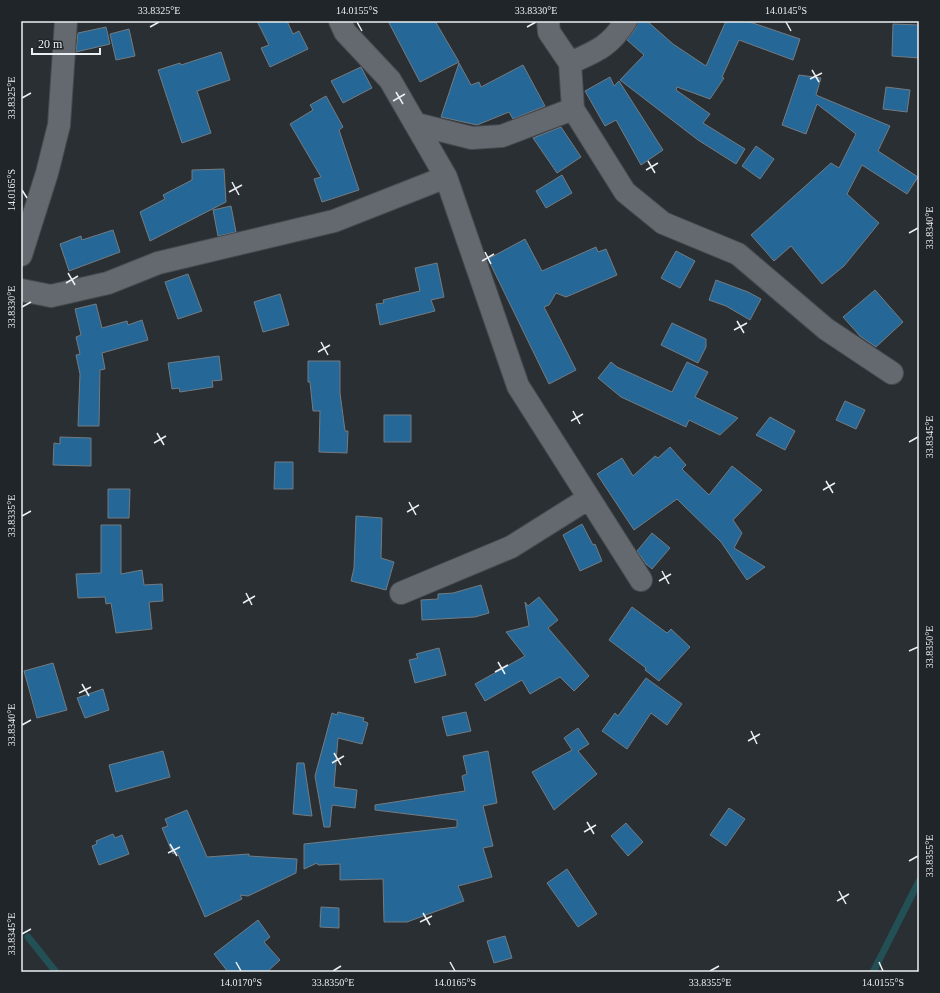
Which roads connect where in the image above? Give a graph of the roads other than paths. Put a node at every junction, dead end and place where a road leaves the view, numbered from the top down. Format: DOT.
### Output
graph roads {
  1 [pos="66,21"];
  2 [pos="340,21"];
  3 [pos="548,21"];
  4 [pos="626,21"];
  5 [pos="570,63"];
  6 [pos="573,109"];
  7 [pos="416,124"];
  8 [pos="446,177"];
  9 [pos="21,255"];
  10 [pos="21,290"];
  11 [pos="892,373"];
  12 [pos="589,498"];
  13 [pos="641,580"];
  14 [pos="401,593"];
  1 -- 9 [label="street"];
  2 -- 7 [label="street"];
  3 -- 5 [label="street"];
  4 -- 5 [label="street"];
  5 -- 6 [label="street"];
  6 -- 7 [label="street"];
  6 -- 11 [label="street"];
  7 -- 8 [label="street"];
  8 -- 10 [label="street"];
  8 -- 12 [label="street"];
  12 -- 13 [label="street"];
  12 -- 14 [label="street"];
}
